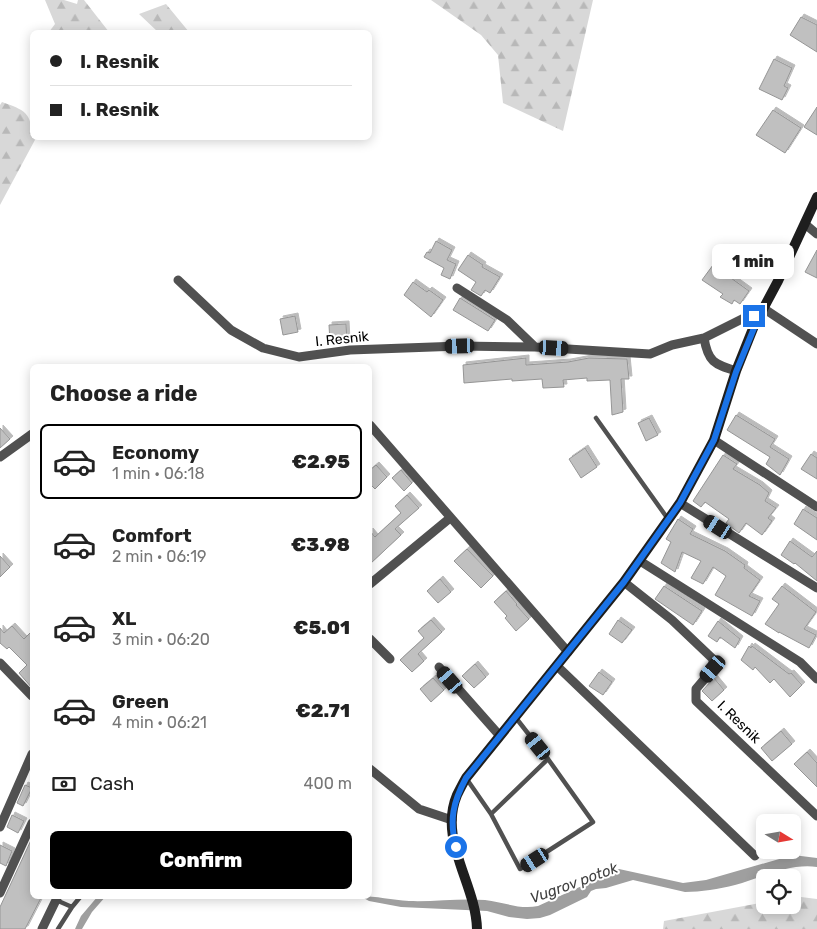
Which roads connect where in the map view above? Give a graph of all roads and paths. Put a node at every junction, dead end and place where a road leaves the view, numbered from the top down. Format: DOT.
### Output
graph roads {
  1 [pos="817,197"];
  2 [pos="805,224"];
  3 [pos="817,234"];
  4 [pos="178,280"];
  5 [pos="457,288"];
  6 [pos="761,312"];
  7 [pos="704,338"];
  8 [pos="817,344"];
  9 [pos="535,346"];
  10 [pos="736,372"];
  11 [pos="596,418"];
  12 [pos="372,427"];
  13 [pos="30,435"];
  14 [pos="714,440"];
  15 [pos="0,457"];
  16 [pos="680,503"];
  17 [pos="817,507"];
  18 [pos="450,518"];
  19 [pos="669,520"];
  20 [pos="640,561"];
  21 [pos="372,582"];
  22 [pos="624,582"];
  23 [pos="817,588"];
  24 [pos="372,641"];
  25 [pos="568,652"];
  26 [pos="390,659"];
  27 [pos="0,664"];
  28 [pos="557,666"];
  29 [pos="439,667"];
  30 [pos="817,679"];
  31 [pos="30,694"];
  32 [pos="515,717"];
  33 [pos="500,736"];
  34 [pos="548,758"];
  35 [pos="30,759"];
  36 [pos="372,771"];
  37 [pos="466,778"];
  38 [pos="491,814"];
  39 [pos="817,816"];
  40 [pos="452,820"];
  41 [pos="0,827"];
  42 [pos="30,827"];
  43 [pos="755,856"];
  44 [pos="0,893"];
  45 [pos="57,899"];
  46 [pos="59,899"];
  47 [pos="79,899"];
  48 [pos="72,907"];
  49 [pos="477,926"];
  50 [pos="42,929"];
  51 [pos="58,929"];
  1 -- 2 [label="street"];
  2 -- 3 [label="street"];
  2 -- 6 [label="street"];
  4 -- 9 [label="street, I. Resnik"];
  5 -- 9 [label="street"];
  6 -- 7 [label="street, I. Resnik"];
  6 -- 8 [label="street"];
  6 -- 10 [label="street"];
  7 -- 9 [label="street, I. Resnik"];
  7 -- 10 [label="street"];
  10 -- 14 [label="street"];
  11 -- 19 [label="lane"];
  12 -- 18 [label="street"];
  13 -- 15 [label="street"];
  14 -- 16 [label="street"];
  14 -- 17 [label="street"];
  16 -- 19 [label="street"];
  16 -- 23 [label="street"];
  18 -- 21 [label="street"];
  18 -- 25 [label="street"];
  19 -- 20 [label="street"];
  20 -- 22 [label="street"];
  20 -- 30 [label="street"];
  22 -- 25 [label="street"];
  22 -- 39 [label="street, I. Resnik"];
  24 -- 26 [label="street"];
  25 -- 28 [label="street"];
  27 -- 31 [label="street"];
  28 -- 32 [label="street"];
  28 -- 43 [label="street"];
  29 -- 33 [label="street"];
  32 -- 33 [label="street"];
  32 -- 34 [label="lane"];
  33 -- 37 [label="street"];
  34 -- 38 [label="lane"];
  34 -- 38 [label="lane"];
  35 -- 41 [label="street"];
  36 -- 40 [label="street"];
  37 -- 38 [label="lane"];
  37 -- 40 [label="street"];
  40 -- 49 [label="street"];
  42 -- 44 [label="street"];
  45 -- 50 [label="street"];
  46 -- 48 [label="lane"];
  47 -- 48 [label="lane"];
  48 -- 51 [label="lane"];
}
